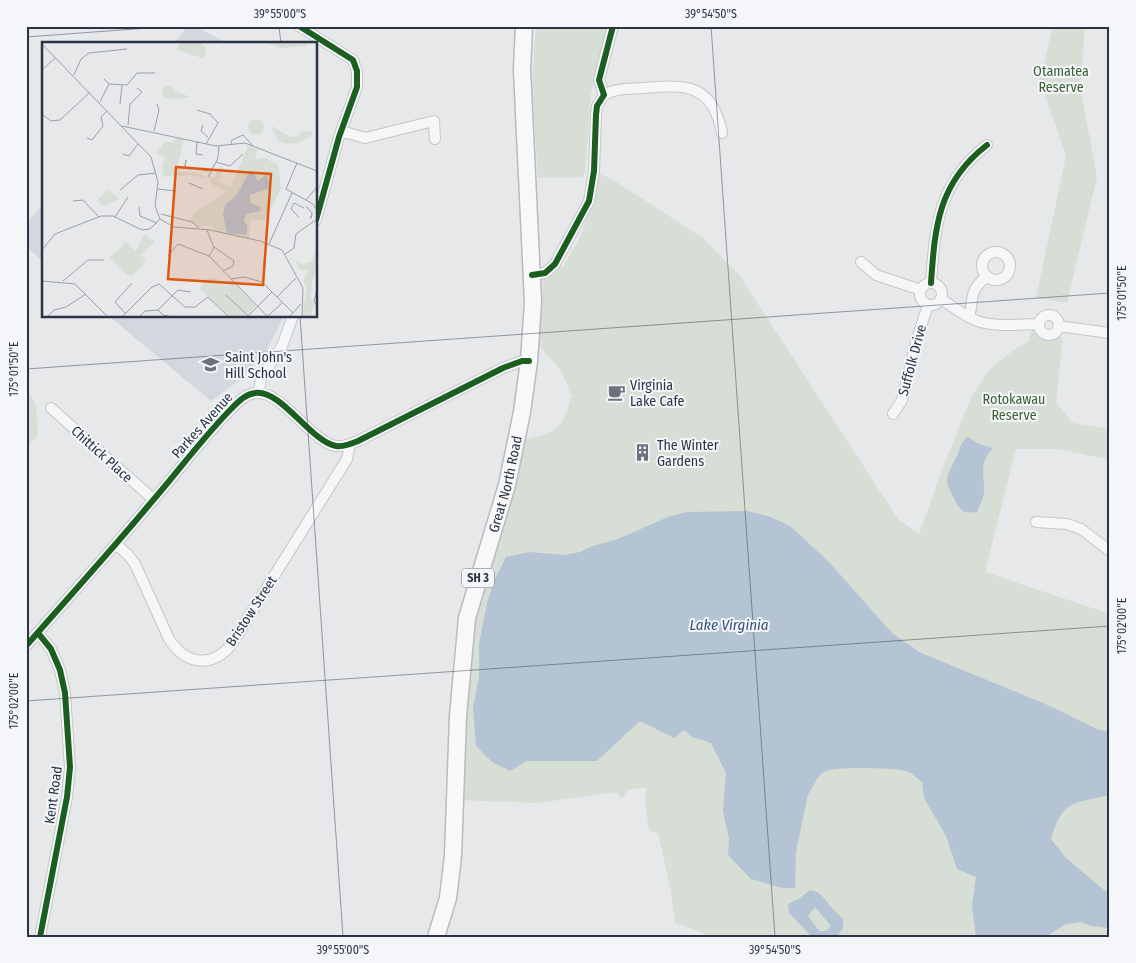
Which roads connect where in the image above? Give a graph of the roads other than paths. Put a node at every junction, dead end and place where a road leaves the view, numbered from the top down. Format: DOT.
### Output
graph roads {
  1 [pos="299,26"];
  2 [pos="524,26"];
  3 [pos="613,26"];
  4 [pos="604,95"];
  5 [pos="340,131"];
  6 [pos="722,133"];
  7 [pos="435,139"];
  8 [pos="987,145"];
  9 [pos="318,213"];
  10 [pos="862,262"];
  11 [pos="532,275"];
  12 [pos="987,276"];
  13 [pos="931,284"];
  14 [pos="921,290"];
  15 [pos="941,299"];
  16 [pos="928,305"];
  17 [pos="968,316"];
  18 [pos="292,318"];
  19 [pos="1110,333"];
  20 [pos="529,362"];
  21 [pos="258,392"];
  22 [pos="51,408"];
  23 [pos="893,414"];
  24 [pos="350,444"];
  25 [pos="154,500"];
  26 [pos="1036,522"];
  27 [pos="116,544"];
  28 [pos="1110,551"];
  29 [pos="38,633"];
  30 [pos="26,646"];
  31 [pos="40,937"];
  32 [pos="436,937"];
  1 -- 5 [label="street"];
  2 -- 11 [label="highway, Great North Road / SH 3"];
  3 -- 4 [label="street"];
  4 -- 6 [label="street"];
  4 -- 11 [label="street"];
  5 -- 7 [label="street"];
  5 -- 9 [label="street"];
  8 -- 13 [label="street"];
  10 -- 14 [label="street"];
  11 -- 20 [label="highway, Great North Road / SH 3"];
  12 -- 17 [label="street"];
  13 -- 14 [label="street"];
  13 -- 15 [label="street"];
  14 -- 16 [label="street"];
  15 -- 16 [label="street"];
  15 -- 17 [label="street"];
  16 -- 23 [label="street, Suffolk Drive"];
  17 -- 19 [label="street"];
  18 -- 21 [label="street"];
  20 -- 24 [label="street"];
  20 -- 32 [label="highway, Great North Road / SH 3"];
  21 -- 24 [label="street"];
  21 -- 25 [label="street, Parkes Avenue"];
  22 -- 25 [label="street, Chittick Place"];
  24 -- 27 [label="street, Bristow Street"];
  25 -- 27 [label="street, Parkes Avenue"];
  26 -- 28 [label="street"];
  27 -- 29 [label="street, Parkes Avenue"];
  29 -- 30 [label="street, Parkes Avenue"];
  29 -- 31 [label="street, Kent Road"];
}
